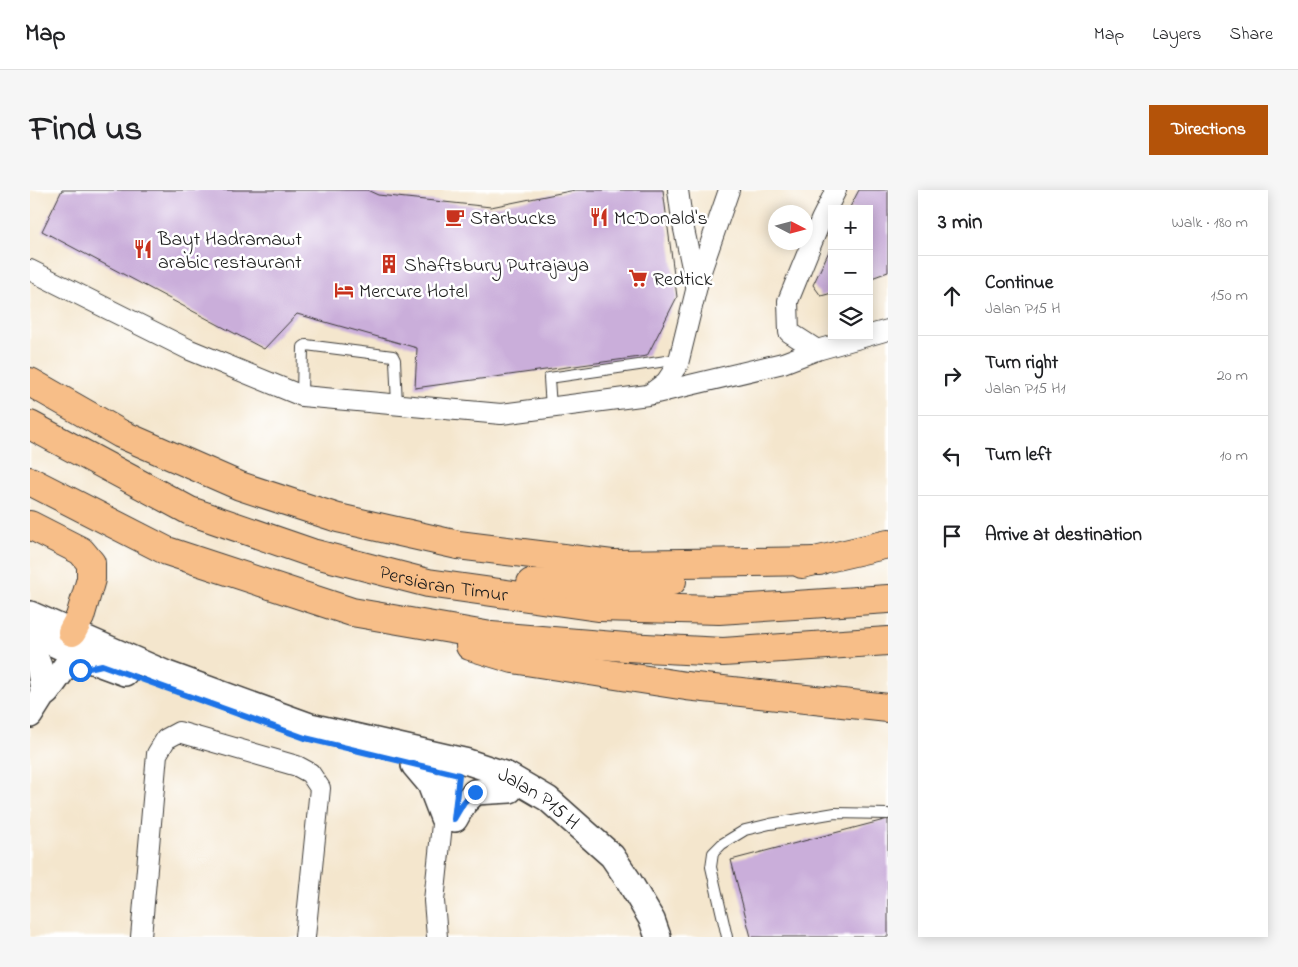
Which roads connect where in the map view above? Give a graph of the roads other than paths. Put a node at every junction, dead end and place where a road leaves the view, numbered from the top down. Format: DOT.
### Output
graph roads {
  1 [pos="678,190"];
  2 [pos="836,190"];
  3 [pos="730,194"];
  4 [pos="682,220"];
  5 [pos="717,229"];
  6 [pos="30,270"];
  7 [pos="696,289"];
  8 [pos="888,330"];
  9 [pos="817,350"];
  10 [pos="679,361"];
  11 [pos="711,381"];
  12 [pos="30,382"];
  13 [pos="648,395"];
  14 [pos="302,396"];
  15 [pos="397,405"];
  16 [pos="551,408"];
  17 [pos="30,425"];
  18 [pos="30,481"];
  19 [pos="30,525"];
  20 [pos="888,544"];
  21 [pos="819,561"];
  22 [pos="428,583"];
  23 [pos="888,599"];
  24 [pos="352,612"];
  25 [pos="30,614"];
  26 [pos="30,633"];
  27 [pos="75,638"];
  28 [pos="888,641"];
  29 [pos="30,643"];
  30 [pos="102,665"];
  31 [pos="40,698"];
  32 [pos="888,708"];
  33 [pos="414,765"];
  34 [pos="454,766"];
  35 [pos="510,790"];
  36 [pos="888,814"];
  37 [pos="448,818"];
  38 [pos="612,856"];
  39 [pos="141,937"];
  40 [pos="305,937"];
  41 [pos="437,937"];
  42 [pos="658,937"];
  43 [pos="727,937"];
  1 -- 4 [label="street"];
  2 -- 9 [label="street"];
  3 -- 5 [label="street"];
  4 -- 5 [label="street"];
  4 -- 7 [label="street"];
  5 -- 7 [label="street"];
  6 -- 14 [label="street"];
  7 -- 10 [label="street"];
  8 -- 9 [label="street"];
  9 -- 11 [label="street"];
  10 -- 11 [label="street"];
  10 -- 13 [label="street"];
  10 -- 16 [label="lane"];
  11 -- 13 [label="street"];
  12 -- 21 [label="main road"];
  13 -- 16 [label="street"];
  14 -- 15 [label="street"];
  14 -- 15 [label="lane"];
  15 -- 16 [label="street"];
  17 -- 22 [label="main road, Persiaran Timur"];
  18 -- 24 [label="main road"];
  19 -- 27 [label="main road"];
  20 -- 21 [label="main road"];
  21 -- 22 [label="main road"];
  22 -- 23 [label="main road, Persiaran Timur"];
  24 -- 28 [label="main road"];
  24 -- 32 [label="main road"];
  25 -- 27 [label="street, Jalan P15 H"];
  26 -- 27 [label="street"];
  27 -- 30 [label="street, Jalan P15 H"];
  27 -- 31 [label="street"];
  27 -- 34 [label="street, Jalan P15 H"];
  29 -- 31 [label="street"];
  30 -- 31 [label="street"];
  30 -- 33 [label="street, Jalan P15 H"];
  33 -- 34 [label="street, Jalan P15 H"];
  33 -- 37 [label="street"];
  34 -- 35 [label="street, Jalan P15 H"];
  34 -- 37 [label="street"];
  34 -- 38 [label="street, Jalan P15 H"];
  35 -- 37 [label="street"];
  35 -- 38 [label="street, Jalan P15 H"];
  36 -- 43 [label="lane"];
  37 -- 41 [label="street"];
  38 -- 42 [label="street, Jalan P15 H"];
  39 -- 40 [label="street"];
}
